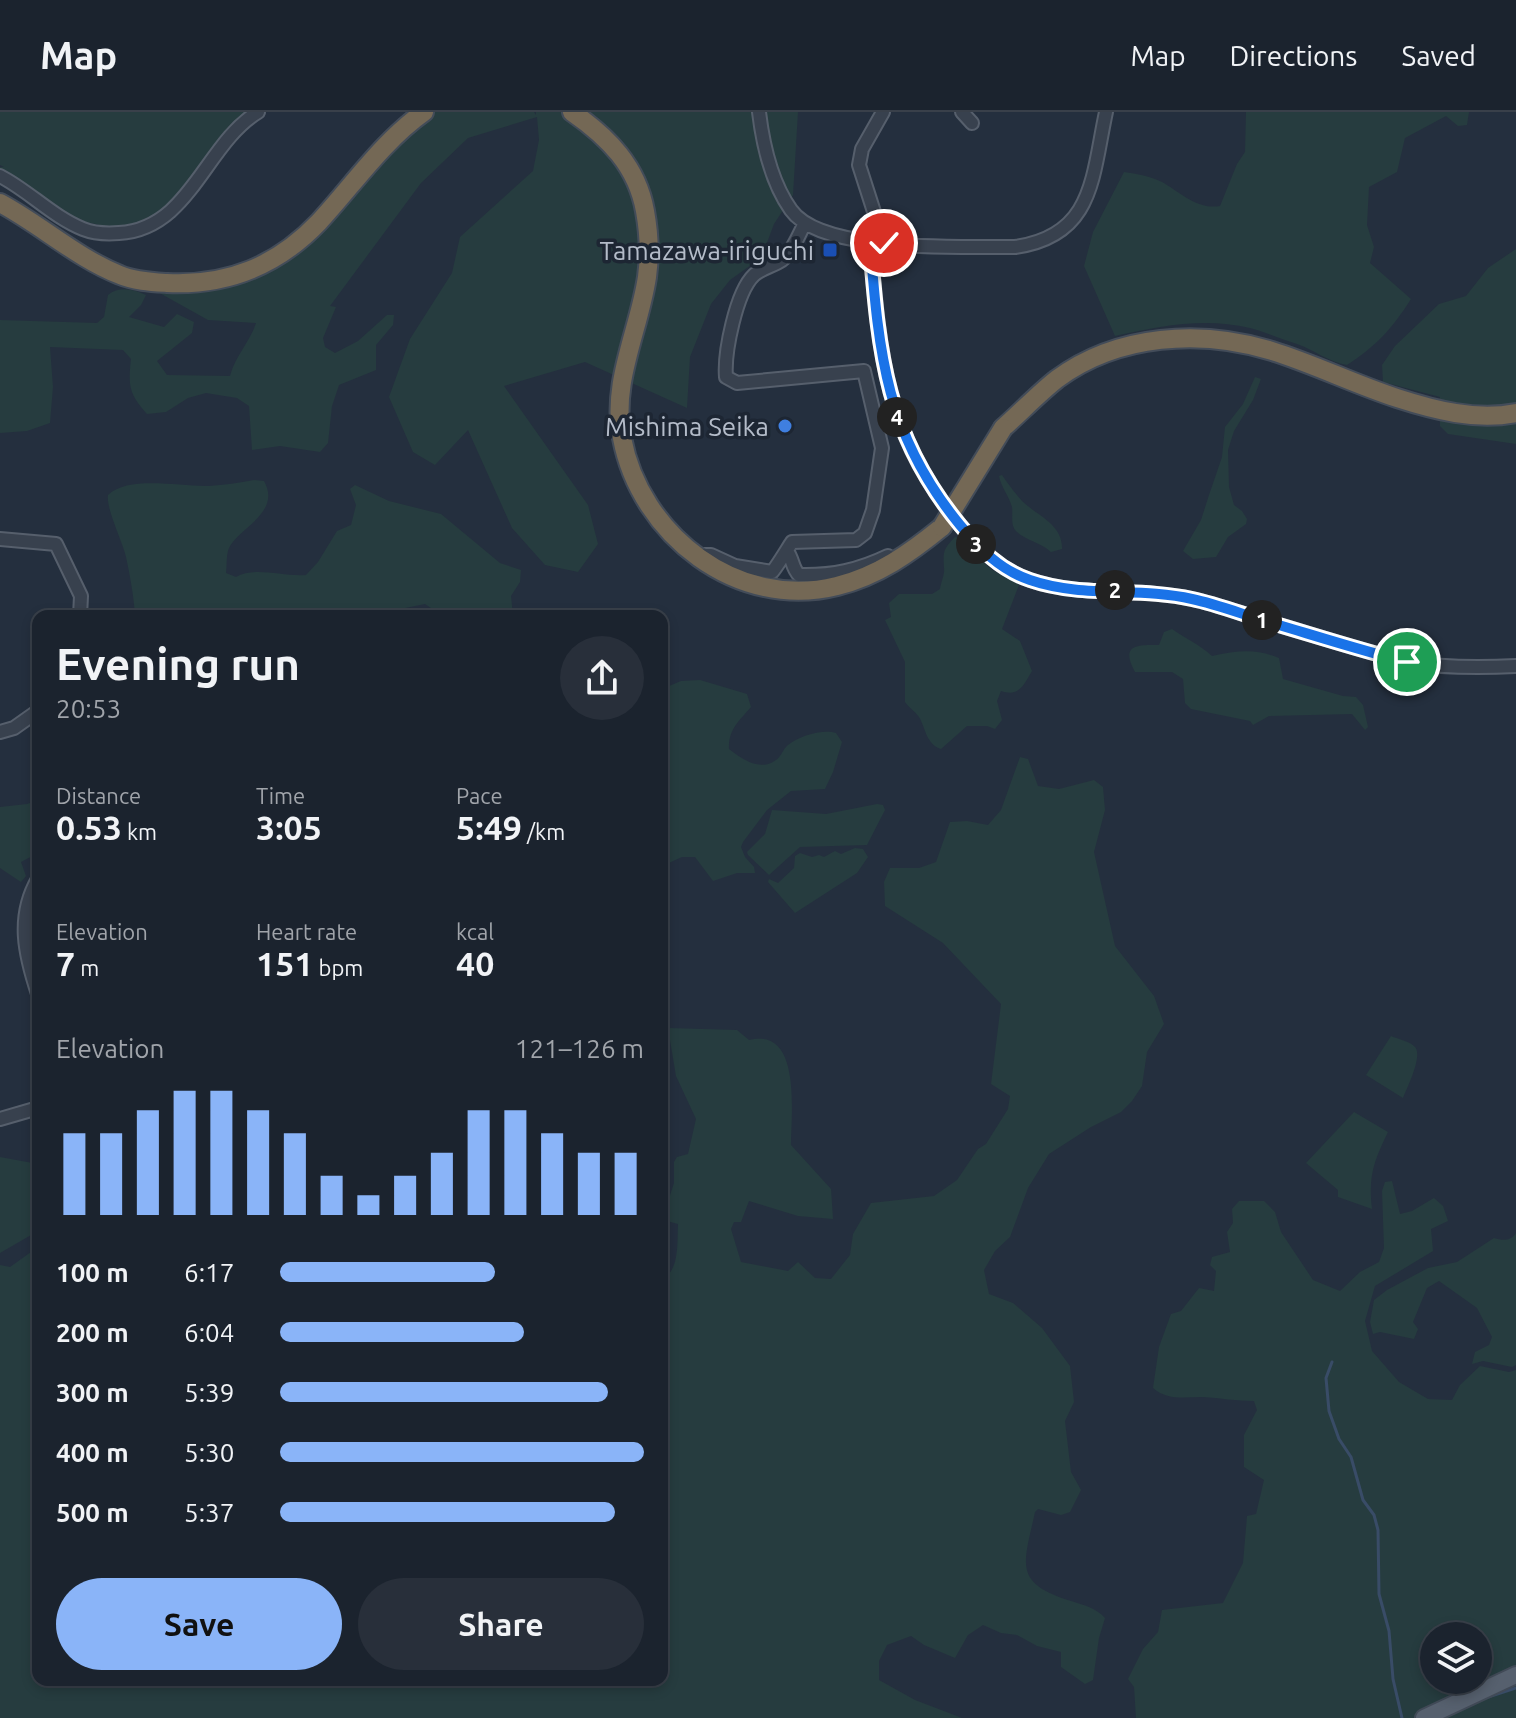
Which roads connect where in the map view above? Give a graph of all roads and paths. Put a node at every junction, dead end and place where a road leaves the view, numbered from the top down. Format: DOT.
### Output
graph roads {
  1 [pos="258,112"];
  2 [pos="424,112"];
  3 [pos="572,112"];
  4 [pos="759,112"];
  5 [pos="883,112"];
  6 [pos="962,112"];
  7 [pos="1106,112"];
  8 [pos="972,123"];
  9 [pos="0,176"];
  10 [pos="0,203"];
  11 [pos="805,223"];
  12 [pos="870,243"];
  13 [pos="884,243"];
  14 [pos="1516,413"];
  15 [pos="0,539"];
  16 [pos="915,549"];
  17 [pos="787,551"];
  18 [pos="695,555"];
  19 [pos="80,610"];
  20 [pos="1516,666"];
  21 [pos="32,715"];
  22 [pos="0,732"];
  23 [pos="32,891"];
  24 [pos="32,976"];
  25 [pos="32,1110"];
  26 [pos="0,1119"];
  27 [pos="1516,1675"];
  28 [pos="1424,1718"];
  1 -- 9 [label="street"];
  2 -- 10 [label="highway"];
  3 -- 18 [label="highway"];
  4 -- 11 [label="street"];
  5 -- 13 [label="street"];
  6 -- 8 [label="street"];
  7 -- 13 [label="street"];
  11 -- 12 [label="street"];
  11 -- 17 [label="street"];
  12 -- 13 [label="street"];
  12 -- 20 [label="street"];
  14 -- 16 [label="highway, bridge"];
  15 -- 19 [label="street"];
  16 -- 17 [label="street"];
  16 -- 18 [label="highway"];
  17 -- 18 [label="street"];
  21 -- 22 [label="street"];
  23 -- 24 [label="street"];
  25 -- 26 [label="street"];
  27 -- 28 [label="main road"];
}
